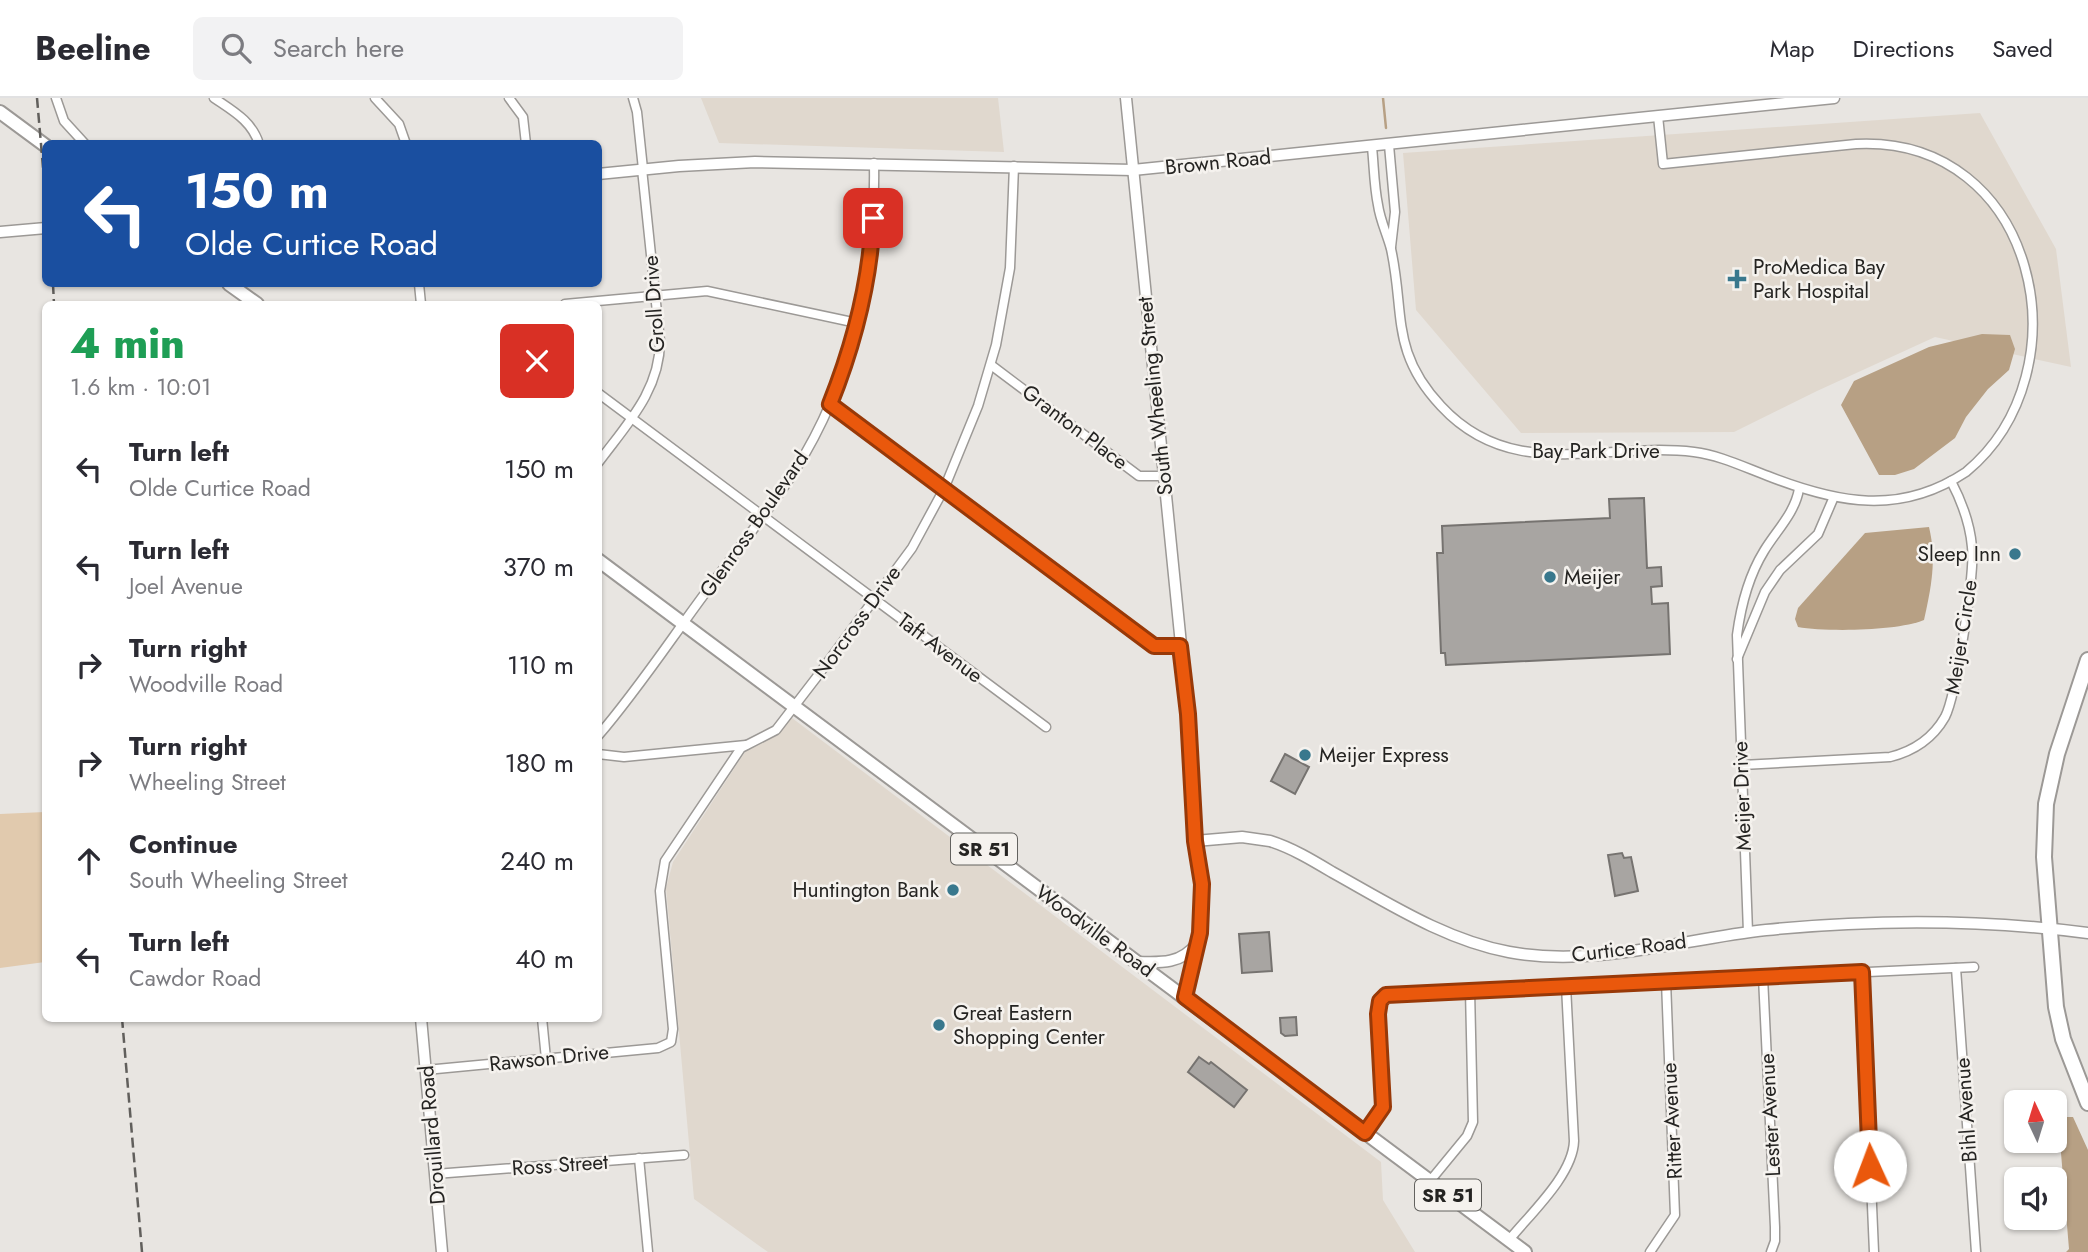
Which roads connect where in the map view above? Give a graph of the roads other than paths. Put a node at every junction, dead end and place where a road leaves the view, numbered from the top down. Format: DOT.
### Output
graph roads {
  1 [pos="56,98"];
  2 [pos="214,98"];
  3 [pos="374,98"];
  4 [pos="509,98"];
  5 [pos="633,98"];
  6 [pos="1126,98"];
  7 [pos="1834,98"];
  8 [pos="0,112"];
  9 [pos="1658,116"];
  10 [pos="81,140"];
  11 [pos="257,140"];
  12 [pos="405,140"];
  13 [pos="526,140"];
  14 [pos="42,143"];
  15 [pos="1389,145"];
  16 [pos="1372,147"];
  17 [pos="874,163"];
  18 [pos="1014,166"];
  19 [pos="643,169"];
  20 [pos="1133,170"];
  21 [pos="602,174"];
  22 [pos="2017,226"];
  23 [pos="42,228"];
  24 [pos="0,232"];
  25 [pos="1391,250"];
  26 [pos="233,287"];
  27 [pos="655,295"];
  28 [pos="253,301"];
  29 [pos="595,301"];
  30 [pos="857,323"];
  31 [pos="991,365"];
  32 [pos="602,396"];
  33 [pos="830,404"];
  34 [pos="2021,414"];
  35 [pos="632,418"];
  36 [pos="602,458"];
  37 [pos="1163,476"];
  38 [pos="1951,481"];
  39 [pos="944,489"];
  40 [pos="1800,489"];
  41 [pos="1833,499"];
  42 [pos="763,515"];
  43 [pos="602,562"];
  44 [pos="875,599"];
  45 [pos="683,622"];
  46 [pos="1180,646"];
  47 [pos="1737,659"];
  48 [pos="2088,660"];
  49 [pos="794,706"];
  50 [pos="1046,727"];
  51 [pos="602,731"];
  52 [pos="746,745"];
  53 [pos="602,754"];
  54 [pos="1742,765"];
  55 [pos="1195,841"];
  56 [pos="2049,928"];
  57 [pos="1748,932"];
  58 [pos="2088,933"];
  59 [pos="1199,939"];
  60 [pos="1138,962"];
  61 [pos="1974,967"];
  62 [pos="1956,968"];
  63 [pos="1862,972"];
  64 [pos="1763,976"];
  65 [pos="1666,981"];
  66 [pos="1566,986"];
  67 [pos="1470,990"];
  68 [pos="1185,997"];
  69 [pos="421,1022"];
  70 [pos="542,1022"];
  71 [pos="671,1042"];
  72 [pos="546,1059"];
  73 [pos="426,1070"];
  74 [pos="2088,1103"];
  75 [pos="1365,1133"];
  76 [pos="684,1155"];
  77 [pos="639,1158"];
  78 [pos="435,1174"];
  79 [pos="1430,1181"];
  80 [pos="1509,1240"];
  81 [pos="442,1252"];
  82 [pos="648,1252"];
  83 [pos="1525,1252"];
  84 [pos="1650,1252"];
  85 [pos="1771,1252"];
  86 [pos="1874,1252"];
  87 [pos="1976,1252"];
  1 -- 10 [label="street"];
  2 -- 11 [label="street"];
  3 -- 12 [label="street"];
  4 -- 13 [label="street"];
  5 -- 19 [label="street, Groll Drive"];
  6 -- 20 [label="street, South Wheeling Street"];
  7 -- 9 [label="street, Brown Road"];
  8 -- 14 [label="main road"];
  9 -- 15 [label="street, Brown Road"];
  9 -- 22 [label="street"];
  15 -- 16 [label="street, Brown Road"];
  15 -- 25 [label="street, Bay Park Drive"];
  16 -- 20 [label="street, Brown Road"];
  16 -- 25 [label="street, Bay Park Drive"];
  17 -- 18 [label="street, Brown Road"];
  17 -- 19 [label="street, Brown Road"];
  17 -- 30 [label="street, Glenross Boulevard"];
  18 -- 20 [label="street, Brown Road"];
  18 -- 31 [label="street, Norcross Drive"];
  19 -- 21 [label="street, Brown Road"];
  19 -- 27 [label="street, Groll Drive"];
  20 -- 37 [label="street, South Wheeling Street"];
  23 -- 24 [label="street"];
  25 -- 40 [label="street, Bay Park Drive"];
  26 -- 28 [label="main road"];
  27 -- 29 [label="street"];
  27 -- 30 [label="street"];
  27 -- 35 [label="street, Groll Drive"];
  30 -- 33 [label="street, Glenross Boulevard"];
  31 -- 37 [label="street, Granton Place"];
  31 -- 39 [label="street, Norcross Drive"];
  32 -- 35 [label="street, Taft Avenue"];
  33 -- 39 [label="street"];
  33 -- 42 [label="street, Glenross Boulevard"];
  34 -- 38 [label="street"];
  35 -- 36 [label="street, Groll Drive"];
  35 -- 42 [label="street, Taft Avenue"];
  37 -- 46 [label="street, South Wheeling Street"];
  38 -- 41 [label="street, Bay Park Drive"];
  38 -- 54 [label="street, Meijer Circle"];
  39 -- 44 [label="street, Norcross Drive"];
  39 -- 46 [label="street"];
  40 -- 41 [label="street, Bay Park Drive"];
  40 -- 47 [label="street, Meijer Drive"];
  41 -- 47 [label="street, Meijer Drive"];
  42 -- 44 [label="street, Taft Avenue"];
  42 -- 45 [label="street, Glenross Boulevard"];
  43 -- 45 [label="main road, Woodville Road / SR 51"];
  44 -- 49 [label="street, Norcross Drive"];
  44 -- 50 [label="street, Taft Avenue"];
  45 -- 49 [label="main road, Woodville Road / SR 51"];
  45 -- 51 [label="street, Glenross Boulevard"];
  46 -- 55 [label="street, South Wheeling Street"];
  47 -- 54 [label="street, Meijer Drive"];
  48 -- 56 [label="highway"];
  49 -- 52 [label="street, Norcross Drive"];
  49 -- 60 [label="main road, Woodville Road / SR 51"];
  52 -- 53 [label="street"];
  52 -- 71 [label="street, Norcross Drive"];
  54 -- 57 [label="street, Meijer Drive"];
  55 -- 57 [label="street, Curtice Road"];
  55 -- 59 [label="street, South Wheeling Street"];
  56 -- 57 [label="street, Curtice Road"];
  56 -- 58 [label="street, Curtice Road"];
  56 -- 74 [label="highway"];
  59 -- 60 [label="street"];
  59 -- 68 [label="street, South Wheeling Street"];
  60 -- 68 [label="main road, Woodville Road / SR 51"];
  61 -- 62 [label="street"];
  62 -- 63 [label="street"];
  62 -- 87 [label="street, Bihl Avenue"];
  63 -- 64 [label="street"];
  63 -- 86 [label="street"];
  64 -- 65 [label="street"];
  64 -- 85 [label="street, Lester Avenue"];
  65 -- 66 [label="street"];
  65 -- 84 [label="street, Ritter Avenue"];
  66 -- 67 [label="street"];
  66 -- 80 [label="street"];
  67 -- 75 [label="street"];
  67 -- 79 [label="street"];
  68 -- 75 [label="main road, Woodville Road / SR 51"];
  69 -- 73 [label="street, Drouillard Road"];
  70 -- 72 [label="street"];
  71 -- 72 [label="street, Rawson Drive"];
  72 -- 73 [label="street, Rawson Drive"];
  73 -- 78 [label="street, Drouillard Road"];
  75 -- 79 [label="main road, Woodville Road / SR 51"];
  76 -- 77 [label="street, Ross Street"];
  77 -- 78 [label="street, Ross Street"];
  77 -- 82 [label="street"];
  78 -- 81 [label="street, Drouillard Road"];
  79 -- 80 [label="main road, Woodville Road / SR 51"];
  80 -- 83 [label="main road, Woodville Road / SR 51"];
}
